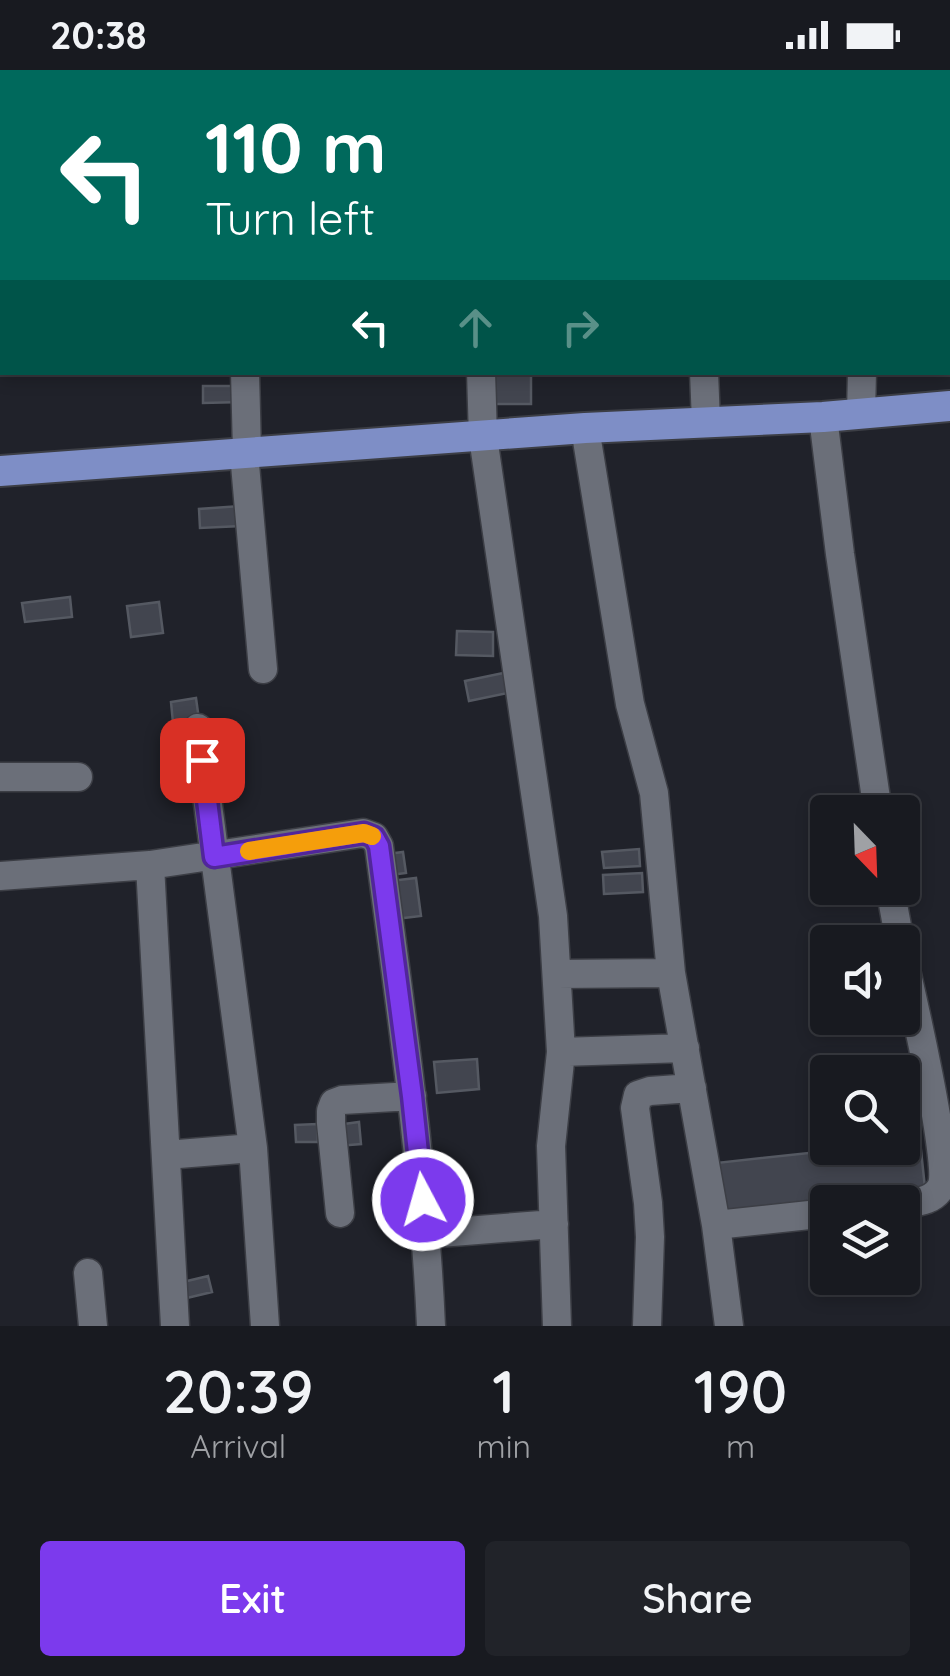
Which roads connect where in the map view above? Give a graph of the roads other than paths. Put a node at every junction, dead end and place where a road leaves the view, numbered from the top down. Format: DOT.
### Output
graph roads {
  1 [pos="245,375"];
  2 [pos="481,375"];
  3 [pos="704,375"];
  4 [pos="862,375"];
  5 [pos="950,406"];
  6 [pos="861,414"];
  7 [pos="823,417"];
  8 [pos="706,422"];
  9 [pos="584,428"];
  10 [pos="482,437"];
  11 [pos="246,453"];
  12 [pos="0,471"];
  13 [pos="263,669"];
  14 [pos="198,728"];
  15 [pos="78,776"];
  16 [pos="0,777"];
  17 [pos="875,795"];
  18 [pos="214,857"];
  19 [pos="150,865"];
  20 [pos="0,876"];
  21 [pos="672,973"];
  22 [pos="556,974"];
  23 [pos="920,1035"];
  24 [pos="685,1048"];
  25 [pos="561,1052"];
  26 [pos="692,1088"];
  27 [pos="412,1096"];
  28 [pos="254,1148"];
  29 [pos="166,1154"];
  30 [pos="920,1202"];
  31 [pos="340,1213"];
  32 [pos="810,1214"];
  33 [pos="554,1224"];
  34 [pos="716,1225"];
  35 [pos="427,1234"];
  36 [pos="88,1274"];
  37 [pos="93,1326"];
  38 [pos="175,1326"];
  39 [pos="265,1326"];
  40 [pos="431,1326"];
  41 [pos="558,1326"];
  42 [pos="647,1326"];
  43 [pos="729,1326"];
  1 -- 11 [label="street"];
  2 -- 10 [label="street"];
  3 -- 8 [label="street"];
  4 -- 6 [label="street"];
  5 -- 6 [label="main road"];
  6 -- 7 [label="main road"];
  7 -- 8 [label="main road"];
  7 -- 17 [label="street"];
  8 -- 9 [label="main road"];
  9 -- 10 [label="main road"];
  9 -- 21 [label="street"];
  10 -- 11 [label="main road"];
  10 -- 22 [label="street"];
  11 -- 12 [label="main road"];
  11 -- 13 [label="street"];
  14 -- 18 [label="street"];
  15 -- 16 [label="street"];
  18 -- 19 [label="street"];
  18 -- 27 [label="street"];
  18 -- 28 [label="street"];
  19 -- 20 [label="street"];
  19 -- 29 [label="street"];
  21 -- 22 [label="street"];
  21 -- 24 [label="street"];
  22 -- 25 [label="street"];
  23 -- 30 [label="street"];
  24 -- 25 [label="street"];
  24 -- 26 [label="street"];
  25 -- 33 [label="street"];
  26 -- 34 [label="street"];
  26 -- 42 [label="street"];
  27 -- 31 [label="street"];
  27 -- 35 [label="street"];
  28 -- 29 [label="street"];
  28 -- 39 [label="street"];
  29 -- 38 [label="street"];
  32 -- 34 [label="street"];
  33 -- 35 [label="street"];
  33 -- 41 [label="street"];
  34 -- 43 [label="street"];
  35 -- 40 [label="street"];
  36 -- 37 [label="street"];
}
